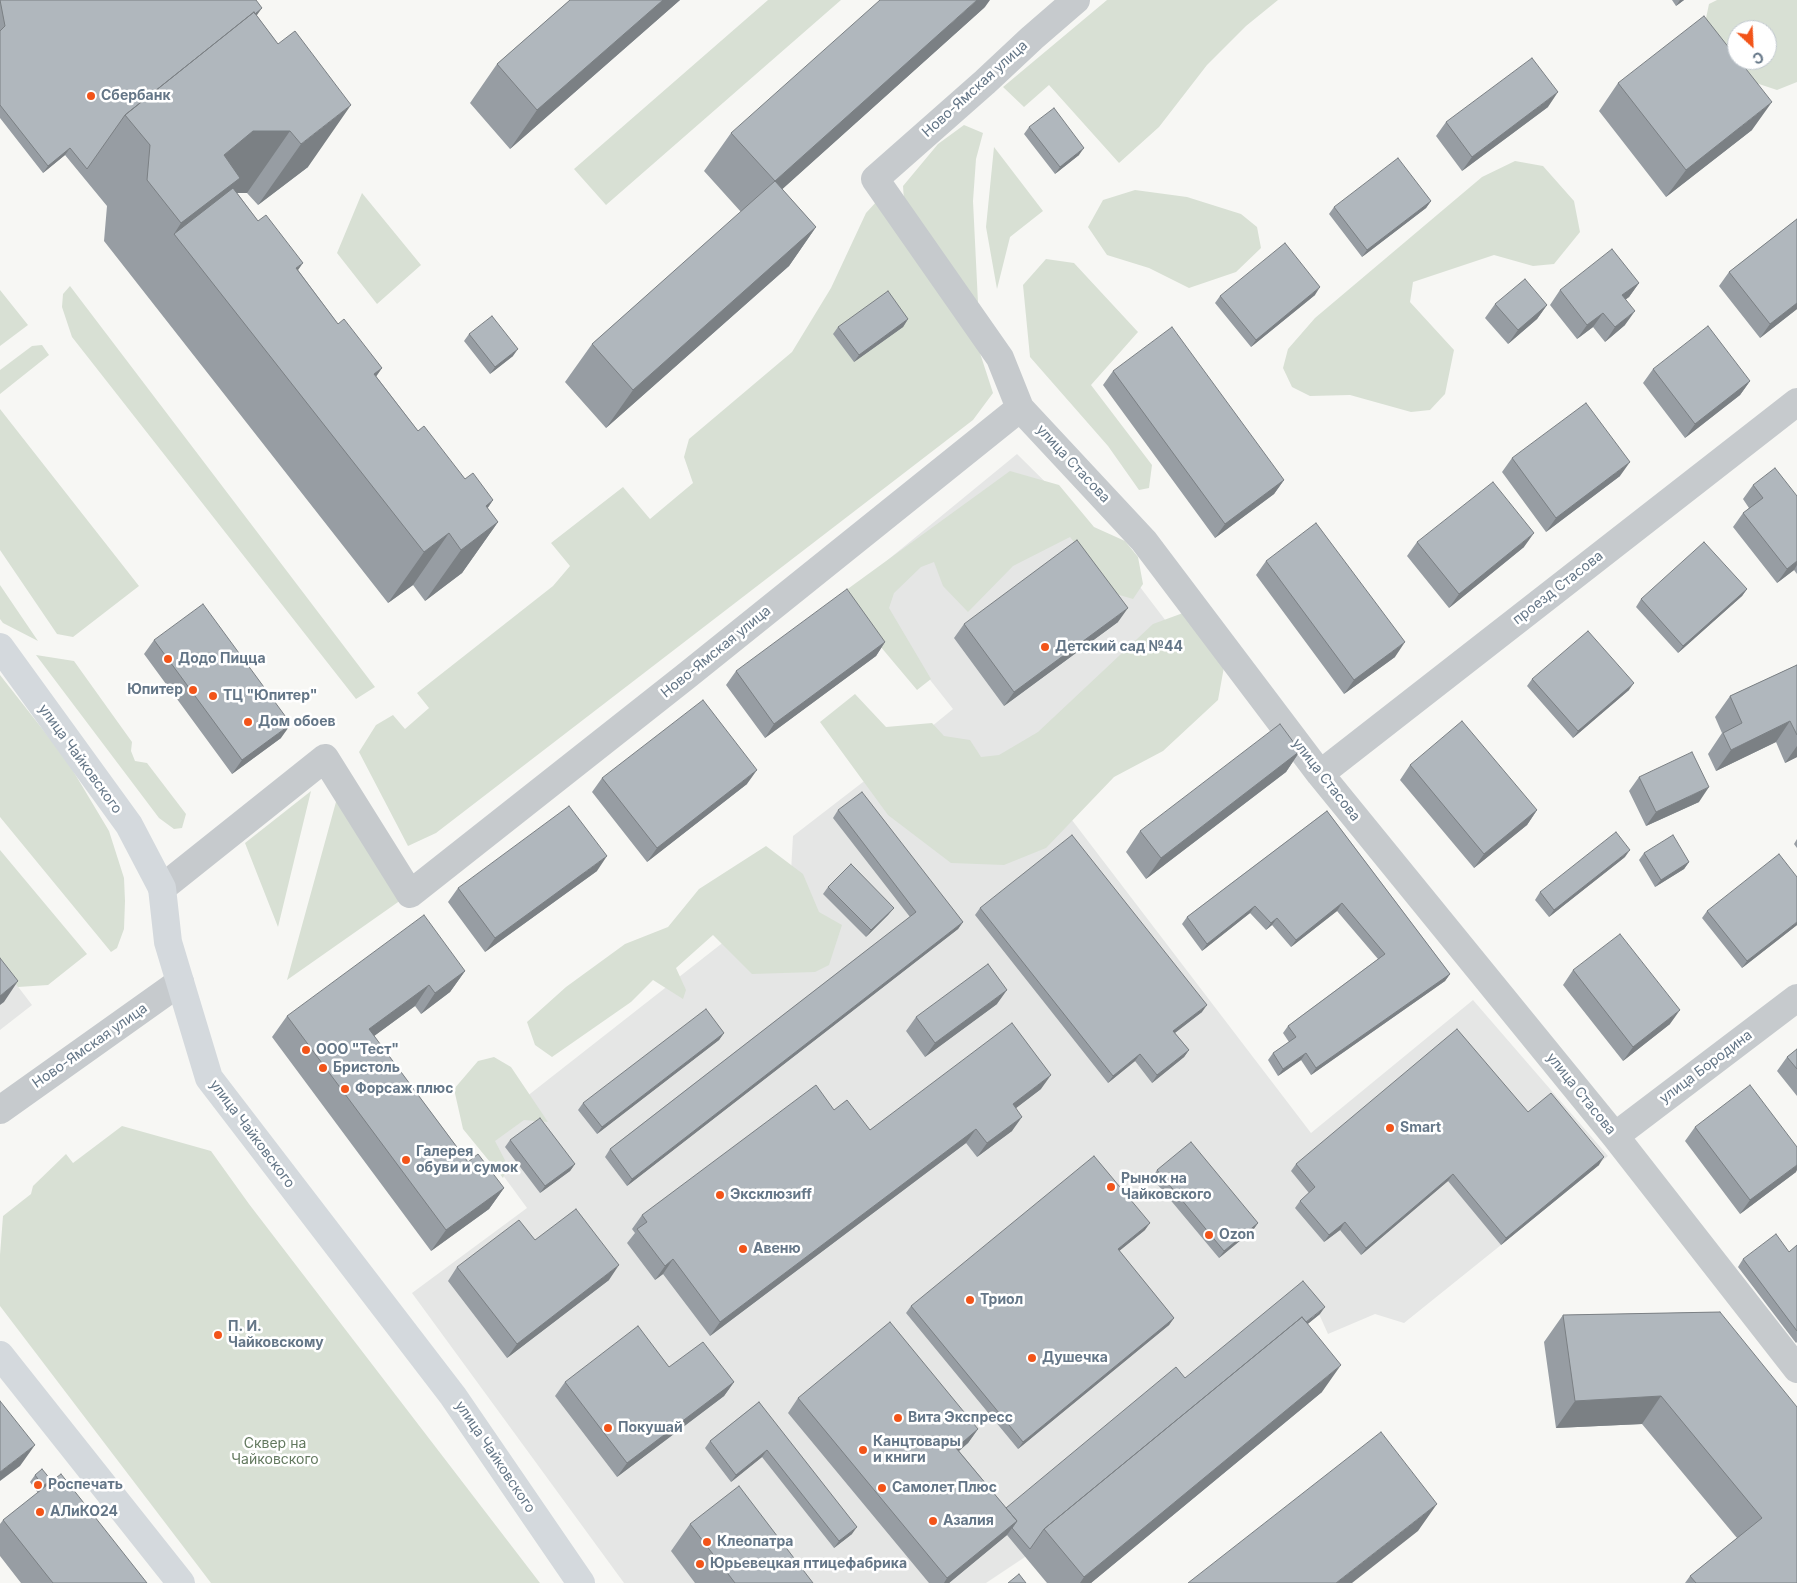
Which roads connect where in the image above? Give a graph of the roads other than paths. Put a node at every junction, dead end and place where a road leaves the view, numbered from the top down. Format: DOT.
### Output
graph roads {
  1 [pos="1076,0"];
  2 [pos="875,179"];
  3 [pos="1797,402"];
  4 [pos="1020,408"];
  5 [pos="0,647"];
  6 [pos="1320,774"];
  7 [pos="162,888"];
  8 [pos="180,982"];
  9 [pos="1797,998"];
  10 [pos="0,1110"];
  11 [pos="1614,1136"];
  12 [pos="0,1355"];
  13 [pos="1797,1369"];
  14 [pos="181,1583"];
  15 [pos="582,1583"];
  1 -- 2 [label="street, Ново-Ямская улица"];
  2 -- 4 [label="street, улица Стасова"];
  3 -- 6 [label="street, проезд Стасова"];
  4 -- 6 [label="street, улица Стасова"];
  4 -- 7 [label="street, Ново-Ямская улица"];
  5 -- 7 [label="main road, улица Чайковского"];
  6 -- 11 [label="street, улица Стасова"];
  7 -- 8 [label="main road, улица Чайковского"];
  8 -- 10 [label="street, Ново-Ямская улица"];
  8 -- 15 [label="main road, улица Чайковского"];
  9 -- 11 [label="street, улица Бородина"];
  11 -- 13 [label="street, улица Стасова"];
  12 -- 14 [label="main road"];
}
